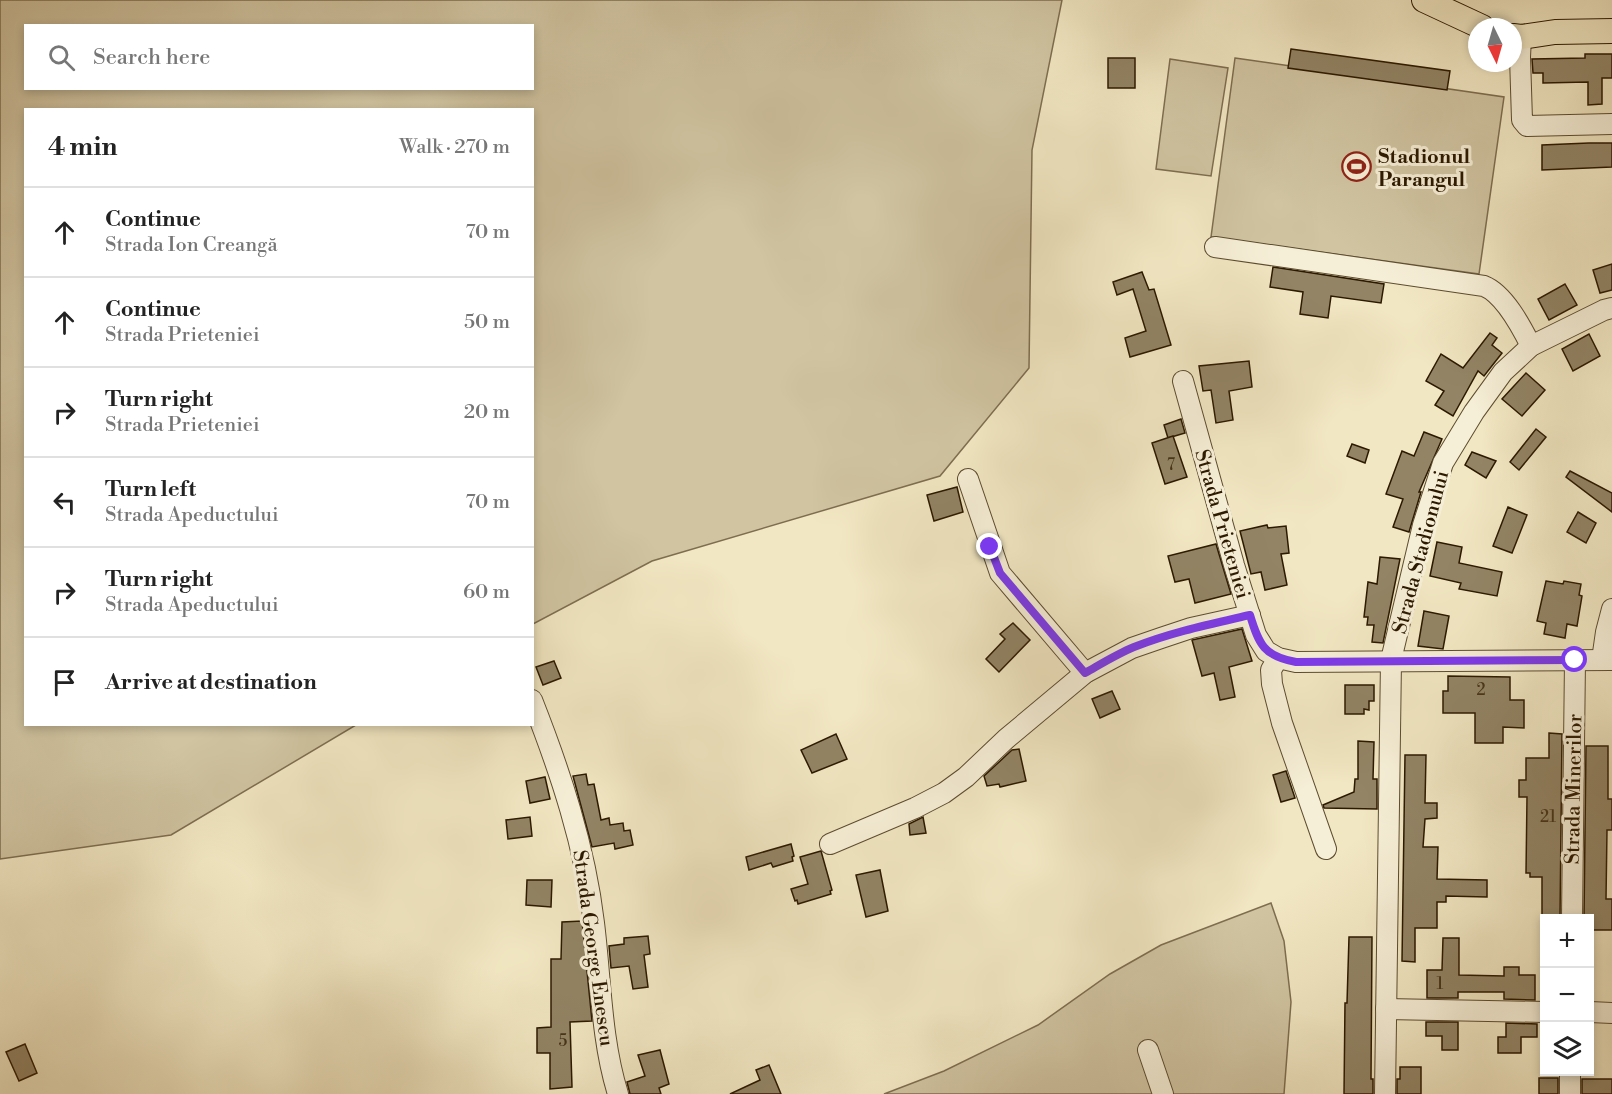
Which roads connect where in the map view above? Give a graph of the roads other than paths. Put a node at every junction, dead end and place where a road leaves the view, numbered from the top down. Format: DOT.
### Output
graph roads {
  1 [pos="1424,0"];
  2 [pos="1468,20"];
  3 [pos="1612,31"];
  4 [pos="1522,35"];
  5 [pos="1519,72"];
  6 [pos="1612,124"];
  7 [pos="1215,247"];
  8 [pos="1612,308"];
  9 [pos="1531,346"];
  10 [pos="1183,381"];
  11 [pos="968,479"];
  12 [pos="1612,609"];
  13 [pos="1250,615"];
  14 [pos="1278,658"];
  15 [pos="1391,660"];
  16 [pos="1575,660"];
  17 [pos="1607,660"];
  18 [pos="1085,673"];
  19 [pos="534,706"];
  20 [pos="830,844"];
  21 [pos="1326,849"];
  22 [pos="1572,914"];
  23 [pos="1386,1009"];
  24 [pos="1540,1012"];
  25 [pos="1594,1012"];
  26 [pos="1612,1013"];
  27 [pos="1148,1050"];
  28 [pos="1570,1076"];
  29 [pos="618,1094"];
  30 [pos="1162,1094"];
  31 [pos="1384,1094"];
  32 [pos="1570,1094"];
  1 -- 2 [label="main road"];
  3 -- 4 [label="main road"];
  5 -- 6 [label="street"];
  7 -- 9 [label="street"];
  8 -- 9 [label="street, Strada Stadionului"];
  9 -- 15 [label="street, Strada Stadionului"];
  10 -- 13 [label="street, Strada Prieteniei"];
  11 -- 18 [label="street"];
  12 -- 17 [label="street"];
  13 -- 14 [label="street, Strada Prieteniei"];
  13 -- 18 [label="street"];
  14 -- 15 [label="street"];
  14 -- 21 [label="street"];
  15 -- 16 [label="street"];
  15 -- 23 [label="street, Strada Stadionului"];
  16 -- 17 [label="street"];
  16 -- 22 [label="street, Strada Minerilor"];
  18 -- 20 [label="street"];
  19 -- 29 [label="street, Strada George Enescu"];
  23 -- 24 [label="street"];
  23 -- 31 [label="street, Strada Stadionului"];
  25 -- 26 [label="street"];
  27 -- 30 [label="street"];
  28 -- 32 [label="street"];
}
